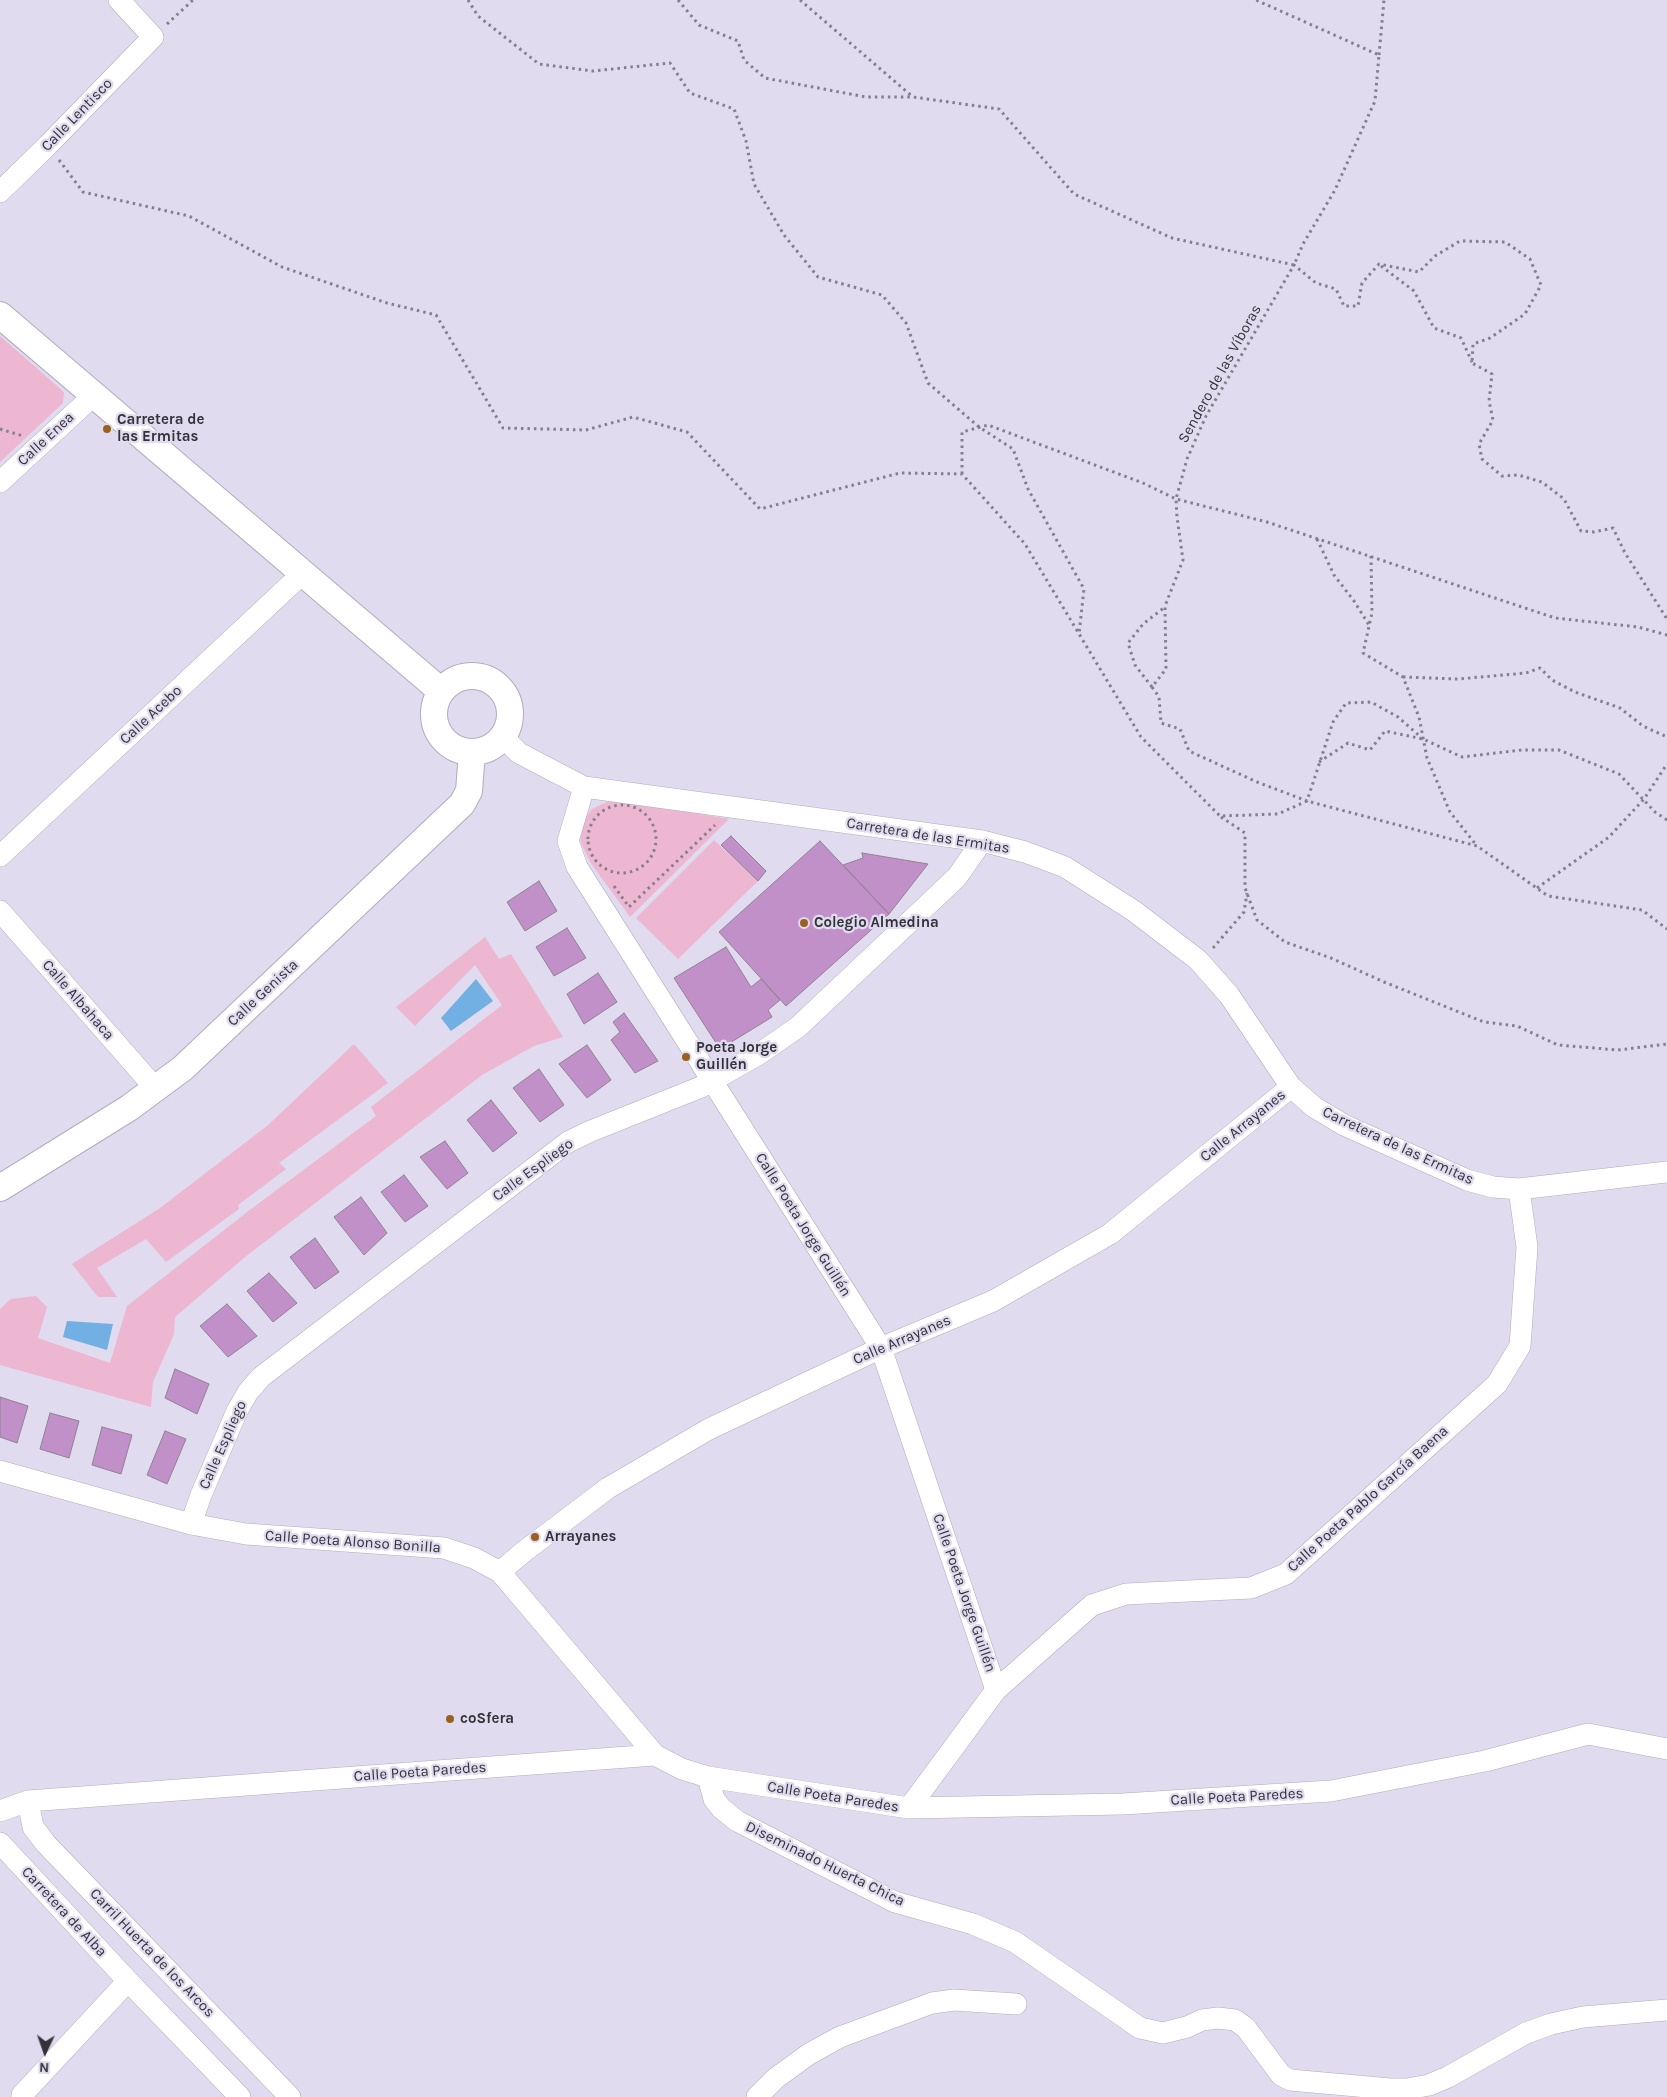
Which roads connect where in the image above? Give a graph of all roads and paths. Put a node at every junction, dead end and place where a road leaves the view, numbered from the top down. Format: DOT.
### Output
graph roads {
  1 [pos="119,0"];
  2 [pos="193,0"];
  3 [pos="468,0"];
  4 [pos="678,0"];
  5 [pos="800,0"];
  6 [pos="1256,0"];
  7 [pos="1384,0"];
  8 [pos="153,37"];
  9 [pos="1379,55"];
  10 [pos="913,97"];
  11 [pos="48,145"];
  12 [pos="0,192"];
  13 [pos="1379,264"];
  14 [pos="1294,265"];
  15 [pos="0,316"];
  16 [pos="1472,363"];
  17 [pos="93,396"];
  18 [pos="979,428"];
  19 [pos="962,474"];
  20 [pos="0,482"];
  21 [pos="1176,499"];
  22 [pos="1316,538"];
  23 [pos="1372,556"];
  24 [pos="303,573"];
  25 [pos="1165,606"];
  26 [pos="1667,619"];
  27 [pos="1369,626"];
  28 [pos="1667,635"];
  29 [pos="1079,636"];
  30 [pos="1403,677"];
  31 [pos="1152,688"];
  32 [pos="441,691"];
  33 [pos="503,737"];
  34 [pos="1667,737"];
  35 [pos="1423,739"];
  36 [pos="472,752"];
  37 [pos="1318,762"];
  38 [pos="1667,764"];
  39 [pos="584,787"];
  40 [pos="1644,799"];
  41 [pos="1307,801"];
  42 [pos="1220,816"];
  43 [pos="1667,820"];
  44 [pos="719,821"];
  45 [pos="982,842"];
  46 [pos="1477,846"];
  47 [pos="0,856"];
  48 [pos="596,861"];
  49 [pos="607,876"];
  50 [pos="612,884"];
  51 [pos="1537,888"];
  52 [pos="1247,893"];
  53 [pos="0,911"];
  54 [pos="1667,929"];
  55 [pos="1201,964"];
  56 [pos="1667,1044"];
  57 [pos="712,1081"];
  58 [pos="1291,1087"];
  59 [pos="156,1089"];
  60 [pos="1667,1172"];
  61 [pos="0,1188"];
  62 [pos="1519,1189"];
  63 [pos="881,1348"];
  64 [pos="0,1471"];
  65 [pos="191,1524"];
  66 [pos="500,1572"];
  67 [pos="996,1690"];
  68 [pos="1667,1748"];
  69 [pos="655,1755"];
  70 [pos="708,1777"];
  71 [pos="28,1801"];
  72 [pos="909,1808"];
  73 [pos="0,1811"];
  74 [pos="0,1843"];
  75 [pos="128,1981"];
  76 [pos="1016,2004"];
  77 [pos="1667,2010"];
  78 [pos="24,2097"];
  79 [pos="240,2097"];
  80 [pos="290,2097"];
  81 [pos="757,2097"];
  1 -- 8 [label="street"];
  2 -- 8 [label="path"];
  3 -- 18 [label="path"];
  4 -- 10 [label="path"];
  5 -- 10 [label="path"];
  6 -- 9 [label="path"];
  7 -- 9 [label="path, Sendero de las Víboras"];
  8 -- 11 [label="street, Calle Lentisco"];
  9 -- 14 [label="path, Sendero de las Víboras"];
  10 -- 14 [label="path"];
  11 -- 12 [label="street, Calle Lentisco"];
  11 -- 19 [label="path"];
  13 -- 14 [label="path"];
  13 -- 16 [label="path"];
  13 -- 16 [label="path"];
  14 -- 21 [label="path, Sendero de las Víboras"];
  15 -- 17 [label="street"];
  16 -- 26 [label="path"];
  17 -- 20 [label="street, Calle Enea"];
  17 -- 24 [label="street"];
  18 -- 19 [label="path"];
  18 -- 21 [label="path"];
  18 -- 29 [label="path"];
  19 -- 29 [label="path"];
  21 -- 22 [label="path"];
  21 -- 25 [label="path, Sendero de las Víboras"];
  22 -- 23 [label="path"];
  22 -- 27 [label="path"];
  23 -- 27 [label="path"];
  23 -- 28 [label="path"];
  24 -- 32 [label="street"];
  24 -- 47 [label="street, Calle Acebo"];
  25 -- 31 [label="path"];
  25 -- 31 [label="path"];
  27 -- 30 [label="path"];
  29 -- 42 [label="path"];
  30 -- 34 [label="path"];
  30 -- 35 [label="path"];
  31 -- 41 [label="path"];
  32 -- 33 [label="street"];
  32 -- 36 [label="street"];
  33 -- 36 [label="street"];
  33 -- 39 [label="street, Carretera de las Ermitas"];
  35 -- 37 [label="path"];
  35 -- 37 [label="path"];
  35 -- 40 [label="path"];
  35 -- 46 [label="path"];
  36 -- 59 [label="street, Calle Genista"];
  37 -- 41 [label="path"];
  38 -- 40 [label="path"];
  39 -- 45 [label="street, Carretera de las Ermitas"];
  39 -- 57 [label="street, Calle Poeta Jorge Guillén"];
  40 -- 43 [label="path"];
  40 -- 51 [label="path"];
  41 -- 42 [label="path"];
  41 -- 46 [label="path"];
  42 -- 52 [label="path"];
  44 -- 50 [label="path"];
  45 -- 55 [label="street, Carretera de las Ermitas"];
  45 -- 57 [label="street, Calle Espliego"];
  46 -- 51 [label="path"];
  48 -- 48 [label="path"];
  48 -- 49 [label="path"];
  51 -- 54 [label="path"];
  52 -- 55 [label="path"];
  52 -- 56 [label="path"];
  53 -- 59 [label="street, Calle Albahaca"];
  55 -- 58 [label="street, Carretera de las Ermitas"];
  57 -- 63 [label="street, Calle Poeta Jorge Guillén"];
  57 -- 65 [label="street, Calle Espliego"];
  58 -- 62 [label="street, Carretera de las Ermitas"];
  58 -- 63 [label="street, Calle Arrayanes"];
  59 -- 61 [label="street, Calle Genista"];
  60 -- 62 [label="street, Carretera de las Ermitas"];
  62 -- 67 [label="street, Calle Poeta Pablo García Baena"];
  63 -- 66 [label="street, Calle Arrayanes"];
  63 -- 67 [label="street, Calle Poeta Jorge Guillén"];
  64 -- 65 [label="street, Calle Poeta Alonso Bonilla"];
  65 -- 66 [label="street, Calle Poeta Alonso Bonilla"];
  66 -- 69 [label="street, Calle Poeta Alonso Bonilla"];
  67 -- 72 [label="street, Calle Poeta Pablo García Baena"];
  68 -- 72 [label="street, Calle Poeta Paredes"];
  69 -- 70 [label="street, Calle Poeta Paredes"];
  69 -- 71 [label="street, Calle Poeta Paredes"];
  70 -- 72 [label="street, Calle Poeta Paredes"];
  70 -- 77 [label="street, Diseminado Huerta Chica"];
  71 -- 73 [label="street, Calle Poeta Paredes"];
  71 -- 80 [label="street, Carril Huerta de los Arcos"];
  74 -- 75 [label="street, Carretera de Alba"];
  75 -- 78 [label="street"];
  75 -- 79 [label="street, Carretera de Alba"];
  76 -- 81 [label="street"];
}
